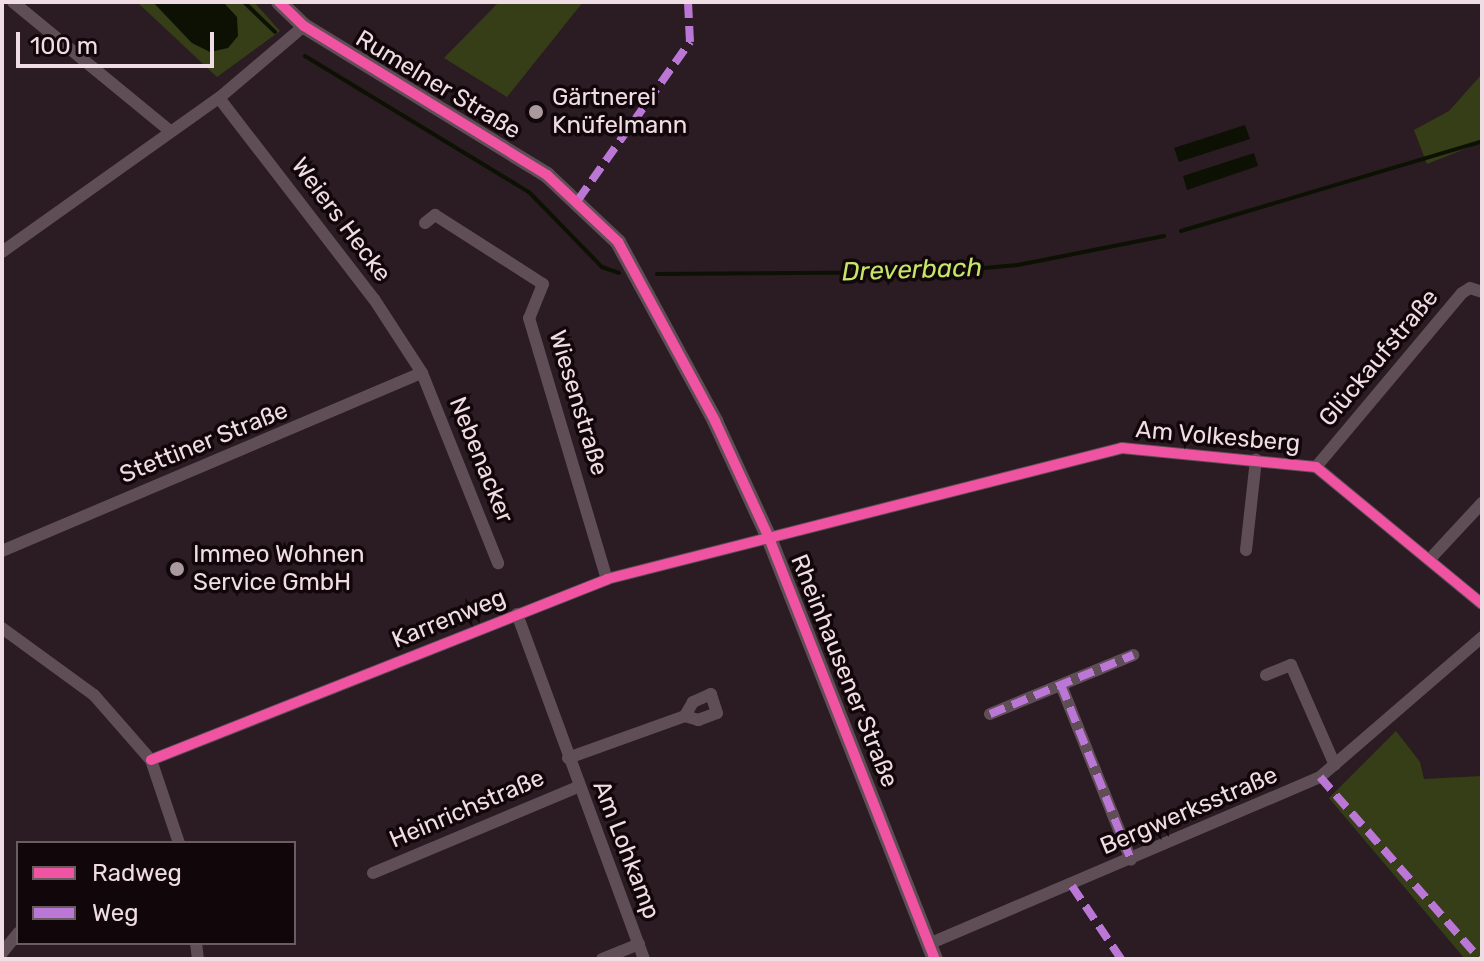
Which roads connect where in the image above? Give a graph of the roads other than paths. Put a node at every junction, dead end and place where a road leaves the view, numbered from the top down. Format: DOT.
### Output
graph roads {
  1 [pos="13,2"];
  2 [pos="279,2"];
  3 [pos="304,26"];
  4 [pos="219,98"];
  5 [pos="170,131"];
  6 [pos="578,200"];
  7 [pos="425,223"];
  8 [pos="2,252"];
  9 [pos="1482,292"];
  10 [pos="422,373"];
  11 [pos="1256,460"];
  12 [pos="1316,467"];
  13 [pos="1482,503"];
  14 [pos="769,538"];
  15 [pos="1246,550"];
  16 [pos="2,551"];
  17 [pos="1429,560"];
  18 [pos="498,563"];
  19 [pos="607,579"];
  20 [pos="1482,604"];
  21 [pos="517,614"];
  22 [pos="2,628"];
  23 [pos="1482,637"];
  24 [pos="1133,655"];
  25 [pos="1266,675"];
  26 [pos="1061,685"];
  27 [pos="990,714"];
  28 [pos="685,716"];
  29 [pos="568,758"];
  30 [pos="151,760"];
  31 [pos="1335,765"];
  32 [pos="578,787"];
  33 [pos="178,841"];
  34 [pos="1131,860"];
  35 [pos="373,873"];
  36 [pos="16,936"];
  37 [pos="639,944"];
  38 [pos="933,951"];
  39 [pos="2,953"];
  40 [pos="602,959"];
  41 [pos="644,959"];
  1 -- 5 [label="street"];
  2 -- 3 [label="street, Rumelner Straße"];
  3 -- 4 [label="street"];
  3 -- 6 [label="street, Rumelner Straße"];
  4 -- 5 [label="street"];
  4 -- 10 [label="street, Weiers Hecke"];
  5 -- 8 [label="street"];
  6 -- 14 [label="street, Rheinhausener Straße"];
  7 -- 19 [label="street, Wiesenstraße"];
  9 -- 12 [label="street, Glückaufstraße"];
  10 -- 16 [label="street, Stettiner Straße"];
  10 -- 18 [label="street, Nebenacker"];
  11 -- 12 [label="street, Am Volkesberg"];
  11 -- 14 [label="street, Am Volkesberg"];
  11 -- 15 [label="street, Am Volkesberg"];
  12 -- 17 [label="street, Am Volkesberg"];
  13 -- 17 [label="street"];
  14 -- 19 [label="street, Karrenweg"];
  14 -- 38 [label="street, Rheinhausener Straße"];
  17 -- 20 [label="street, Am Volkesberg"];
  19 -- 21 [label="street, Karrenweg"];
  21 -- 29 [label="street, Am Lohkamp"];
  21 -- 30 [label="street, Karrenweg"];
  22 -- 30 [label="street"];
  23 -- 31 [label="street, Bergwerksstraße"];
  24 -- 26 [label="street"];
  25 -- 31 [label="street"];
  26 -- 27 [label="street"];
  26 -- 34 [label="street"];
  28 -- 29 [label="street, Am Lohkamp"];
  29 -- 32 [label="street, Am Lohkamp"];
  30 -- 33 [label="street"];
  31 -- 34 [label="street, Bergwerksstraße"];
  32 -- 35 [label="street, Heinrichstraße"];
  32 -- 37 [label="street, Am Lohkamp"];
  34 -- 38 [label="street, Bergwerksstraße"];
  36 -- 39 [label="street"];
  37 -- 40 [label="street"];
  37 -- 41 [label="street, Am Lohkamp"];
}
